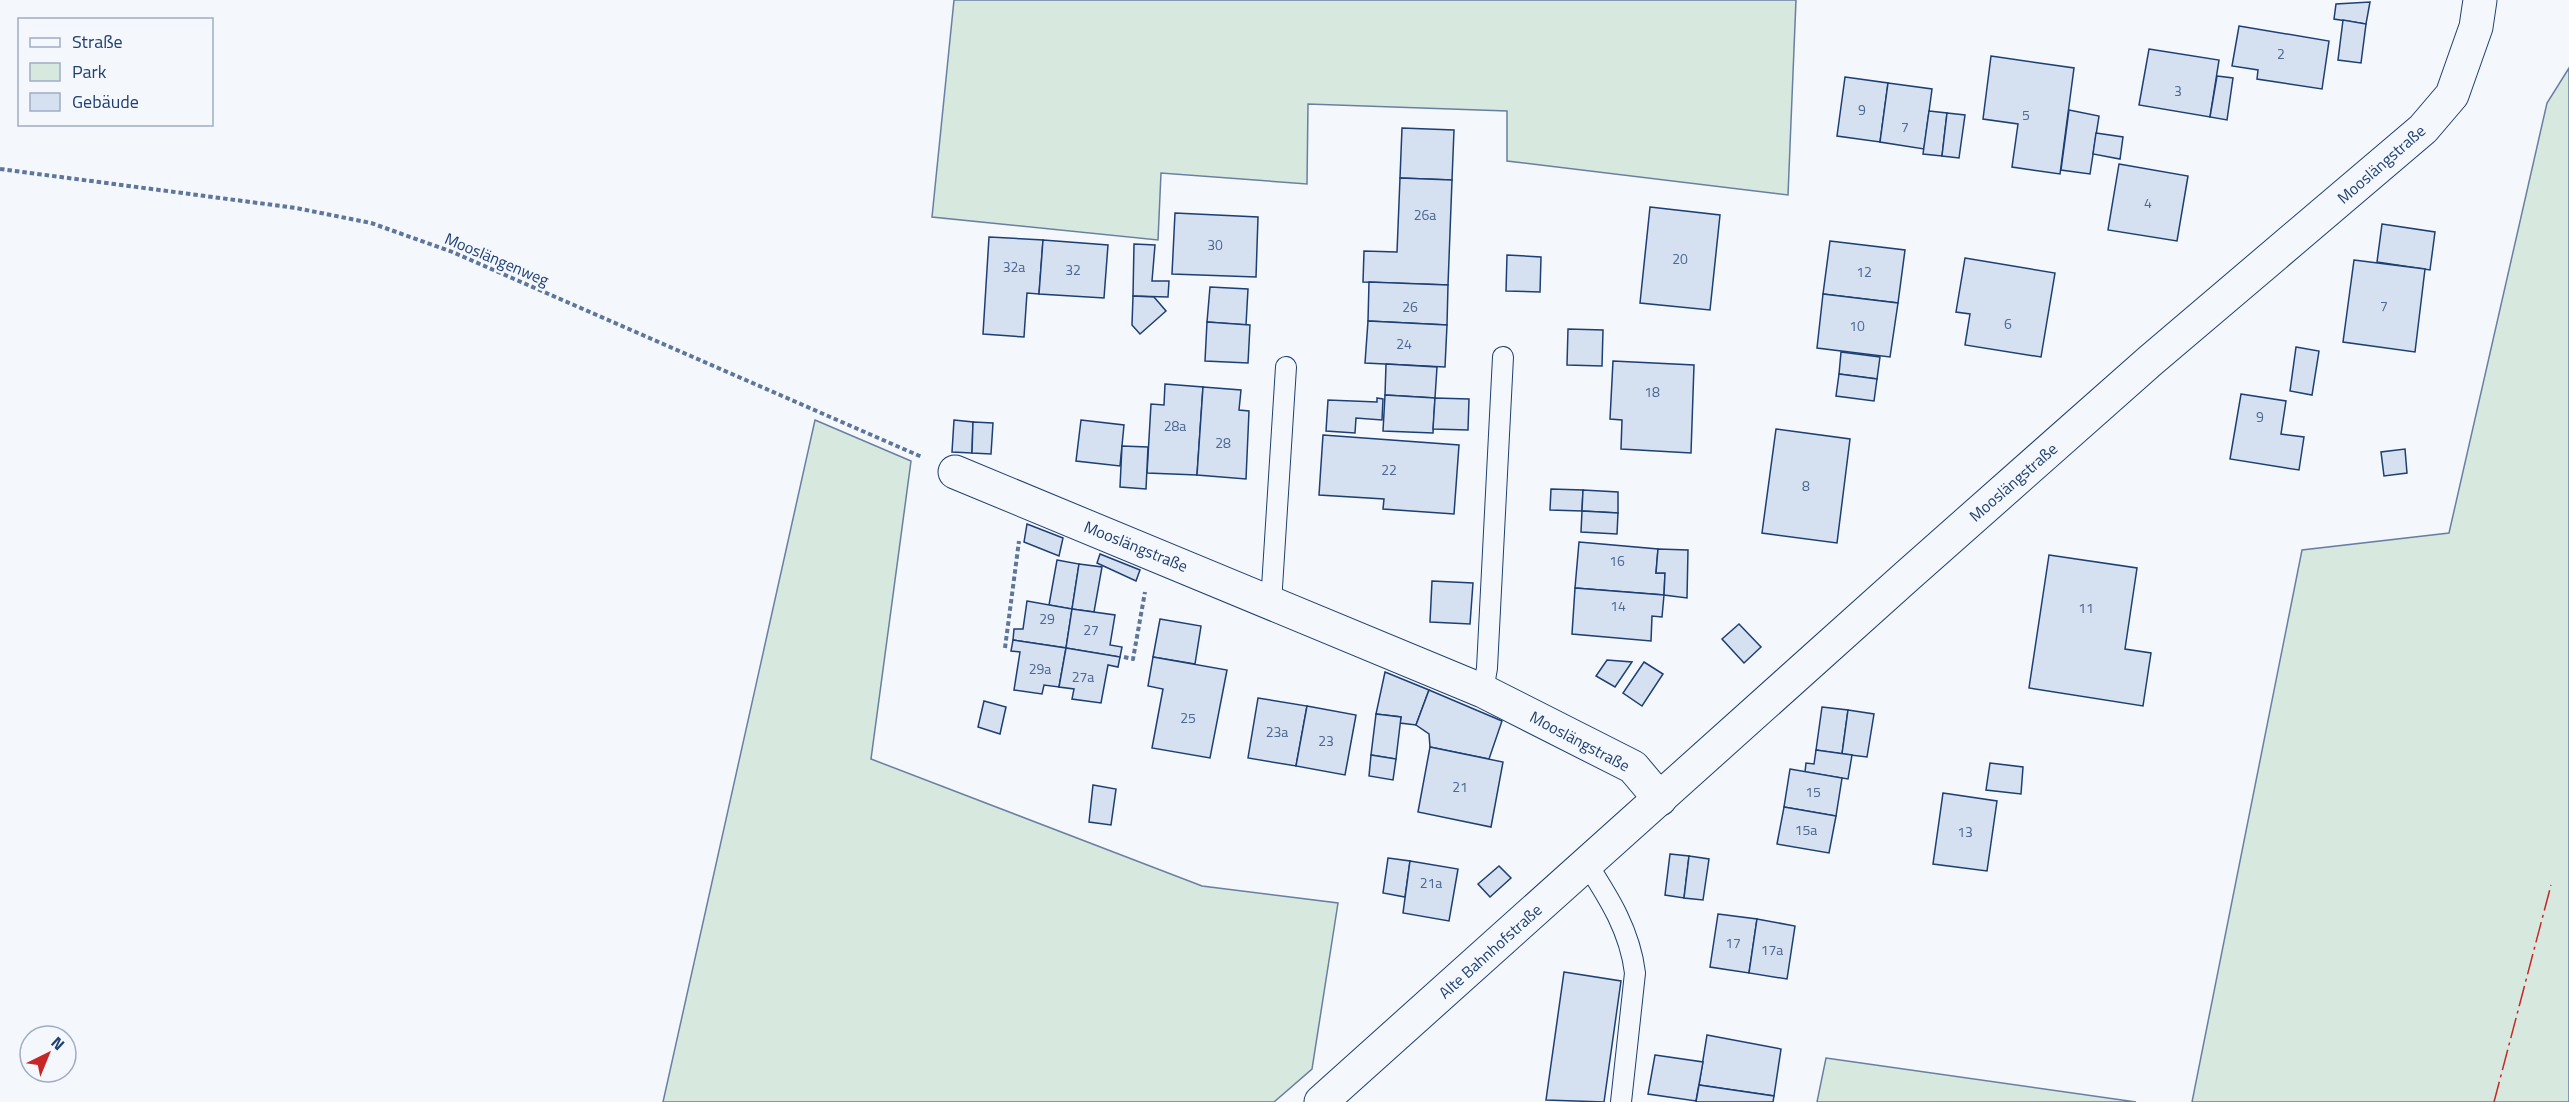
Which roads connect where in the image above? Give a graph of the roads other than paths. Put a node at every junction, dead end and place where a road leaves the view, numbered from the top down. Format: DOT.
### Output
graph roads {
  1 [pos="2480,0"];
  2 [pos="1503,357"];
  3 [pos="1286,367"];
  4 [pos="955,472"];
  5 [pos="1271,603"];
  6 [pos="1483,691"];
  7 [pos="1659,799"];
  8 [pos="1587,864"];
  9 [pos="1321,1102"];
  10 [pos="1621,1102"];
  1 -- 7 [label="street, Mooslängstraße"];
  2 -- 6 [label="lane"];
  3 -- 5 [label="lane"];
  4 -- 5 [label="street, Mooslängstraße"];
  5 -- 6 [label="street, Mooslängstraße"];
  6 -- 7 [label="street, Mooslängstraße"];
  7 -- 8 [label="street, Alte Bahnhofstraße"];
  8 -- 9 [label="street, Alte Bahnhofstraße"];
  8 -- 10 [label="lane"];
}
